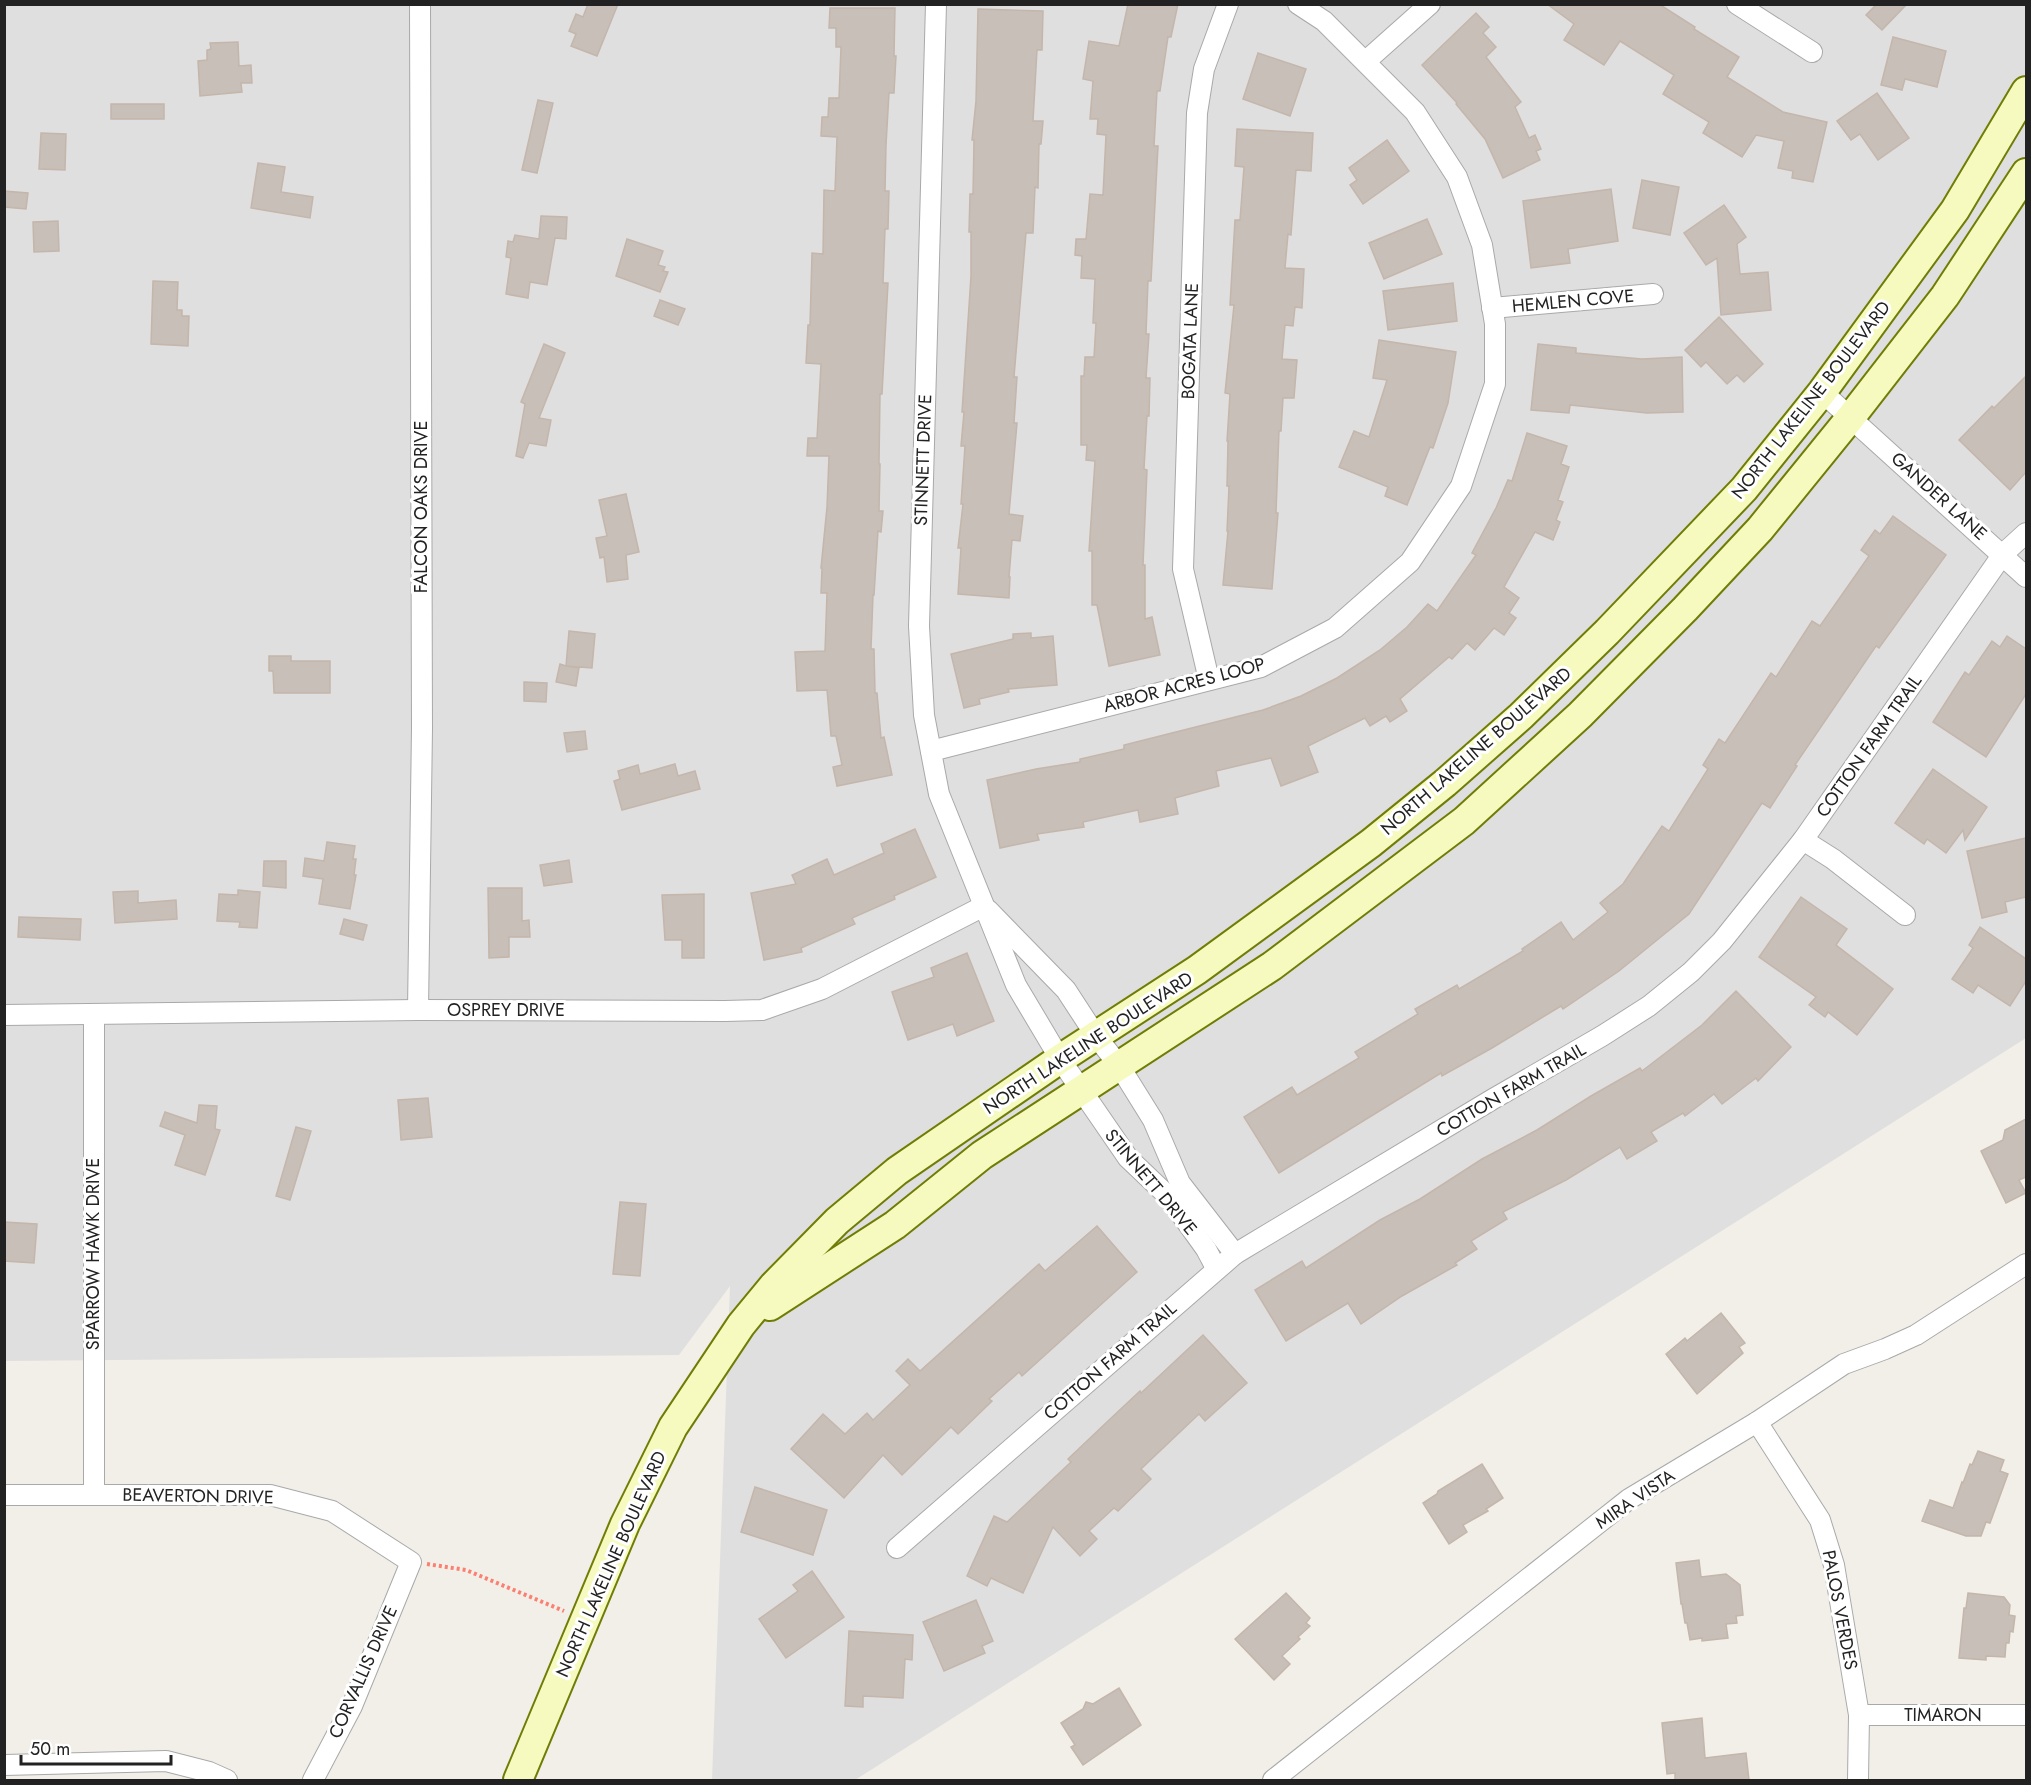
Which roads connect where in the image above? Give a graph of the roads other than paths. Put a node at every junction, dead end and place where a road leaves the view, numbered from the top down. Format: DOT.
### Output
graph roads {
  1 [pos="420,4"];
  2 [pos="936,4"];
  3 [pos="1228,4"];
  4 [pos="1298,4"];
  5 [pos="1430,4"];
  6 [pos="1737,4"];
  7 [pos="1812,52"];
  8 [pos="1365,61"];
  9 [pos="2026,91"];
  10 [pos="2026,173"];
  11 [pos="1653,294"];
  12 [pos="1492,309"];
  13 [pos="1822,392"];
  14 [pos="1851,417"];
  15 [pos="2026,533"];
  16 [pos="2003,554"];
  17 [pos="2026,577"];
  18 [pos="1209,680"];
  19 [pos="931,751"];
  20 [pos="1803,840"];
  21 [pos="984,906"];
  22 [pos="1905,915"];
  23 [pos="418,1010"];
  24 [pos="4,1015"];
  25 [pos="94,1015"];
  26 [pos="1096,1036"];
  27 [pos="1060,1059"];
  28 [pos="1120,1067"];
  29 [pos="1080,1090"];
  30 [pos="1235,1254"];
  31 [pos="2026,1263"];
  32 [pos="1216,1268"];
  33 [pos="741,1325"];
  34 [pos="1757,1422"];
  35 [pos="94,1494"];
  36 [pos="4,1496"];
  37 [pos="897,1548"];
  38 [pos="411,1562"];
  39 [pos="1859,1715"];
  40 [pos="2026,1715"];
  41 [pos="4,1765"];
  42 [pos="227,1780"];
  43 [pos="313,1780"];
  44 [pos="518,1780"];
  45 [pos="1273,1780"];
  46 [pos="1858,1780"];
  1 -- 23 [label="street, FALCON OAKS DRIVE"];
  2 -- 19 [label="street, STINNETT DRIVE"];
  3 -- 18 [label="street, BOGATA LANE"];
  4 -- 8 [label="street, ARBOR ACRES LOOP"];
  5 -- 8 [label="street"];
  6 -- 7 [label="street"];
  8 -- 12 [label="street, ARBOR ACRES LOOP"];
  9 -- 13 [label="main road, NORTH LAKELINE BOULEVARD"];
  10 -- 14 [label="main road, NORTH LAKELINE BOULEVARD"];
  11 -- 12 [label="street, HEMLEN COVE"];
  12 -- 18 [label="street, ARBOR ACRES LOOP"];
  13 -- 14 [label="street, GANDER LANE"];
  13 -- 26 [label="main road, NORTH LAKELINE BOULEVARD"];
  14 -- 16 [label="street, GANDER LANE"];
  14 -- 28 [label="main road, NORTH LAKELINE BOULEVARD"];
  15 -- 16 [label="street, COTTON FARM TRAIL"];
  16 -- 17 [label="street, GANDER LANE"];
  16 -- 20 [label="street, COTTON FARM TRAIL"];
  18 -- 19 [label="street, ARBOR ACRES LOOP"];
  19 -- 21 [label="street, STINNETT DRIVE"];
  20 -- 22 [label="street"];
  20 -- 30 [label="street, COTTON FARM TRAIL"];
  21 -- 23 [label="street, OSPREY DRIVE"];
  21 -- 26 [label="street, STINNETT DRIVE"];
  21 -- 27 [label="street, STINNETT DRIVE"];
  23 -- 25 [label="street, OSPREY DRIVE"];
  24 -- 25 [label="street, OSPREY DRIVE"];
  25 -- 35 [label="street, SPARROW HAWK DRIVE"];
  26 -- 27 [label="main road, NORTH LAKELINE BOULEVARD"];
  26 -- 28 [label="street, STINNETT DRIVE"];
  27 -- 29 [label="street, STINNETT DRIVE"];
  27 -- 33 [label="main road, NORTH LAKELINE BOULEVARD"];
  28 -- 29 [label="main road, NORTH LAKELINE BOULEVARD"];
  28 -- 30 [label="street, STINNETT DRIVE"];
  29 -- 32 [label="street, STINNETT DRIVE"];
  29 -- 33 [label="main road, NORTH LAKELINE BOULEVARD"];
  30 -- 32 [label="street, COTTON FARM TRAIL"];
  31 -- 34 [label="street, MIRA VISTA"];
  32 -- 37 [label="street, COTTON FARM TRAIL"];
  33 -- 44 [label="main road, NORTH LAKELINE BOULEVARD"];
  34 -- 39 [label="street, PALOS VERDES"];
  34 -- 45 [label="street, MIRA VISTA"];
  35 -- 36 [label="street, BEAVERTON DRIVE"];
  35 -- 38 [label="street, BEAVERTON DRIVE"];
  38 -- 43 [label="street, CORVALLIS DRIVE"];
  39 -- 40 [label="street, TIMARON"];
  39 -- 46 [label="street, PALOS VERDES"];
  41 -- 42 [label="street"];
}
